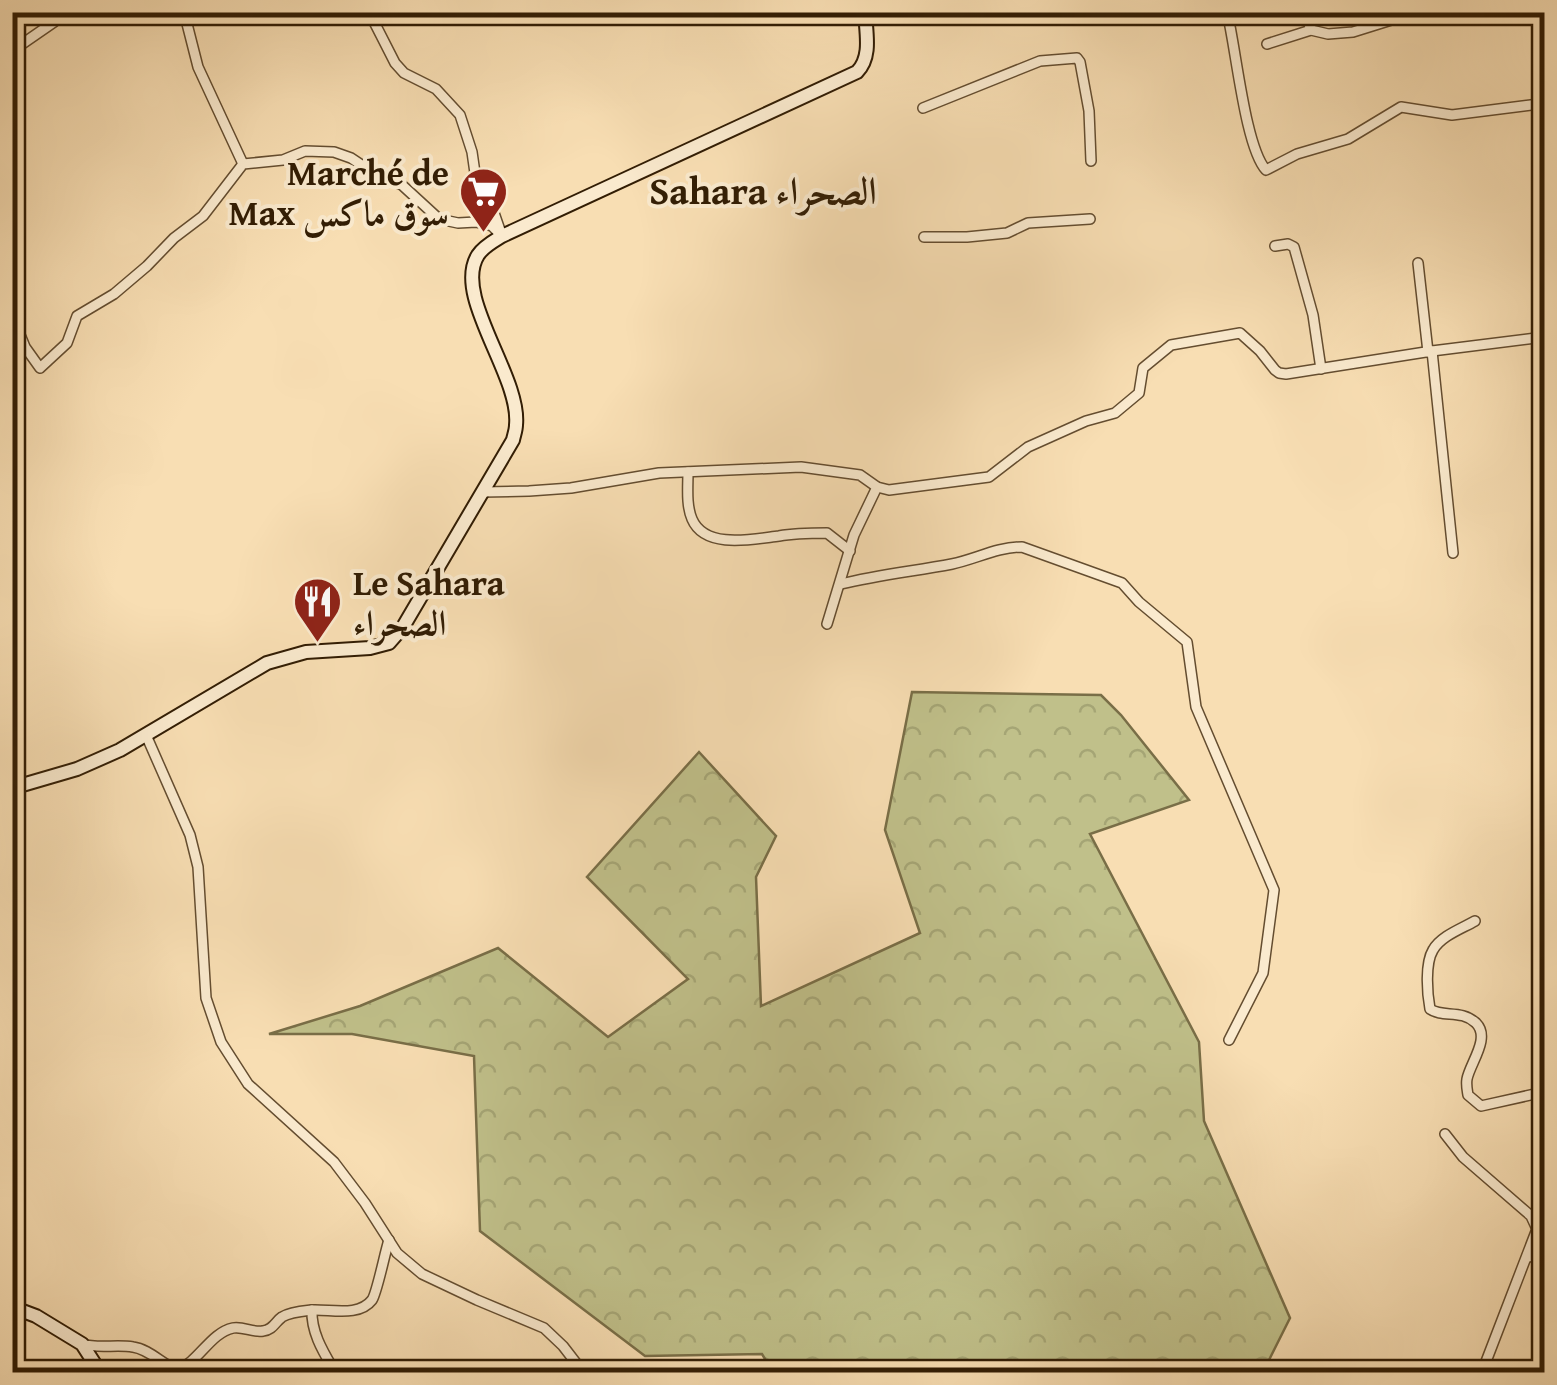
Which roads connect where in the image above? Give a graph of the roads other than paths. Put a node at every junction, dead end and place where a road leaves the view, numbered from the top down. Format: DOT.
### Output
graph roads {
  1 [pos="62,12"];
  2 [pos="184,12"];
  3 [pos="369,12"];
  4 [pos="865,12"];
  5 [pos="1227,12"];
  6 [pos="1305,12"];
  7 [pos="1416,12"];
  8 [pos="1311,30"];
  9 [pos="1544,42"];
  10 [pos="1267,44"];
  11 [pos="12,51"];
  12 [pos="1539,104"];
  13 [pos="924,108"];
  14 [pos="1090,161"];
  15 [pos="242,164"];
  16 [pos="1090,219"];
  17 [pos="1543,226"];
  18 [pos="502,236"];
  19 [pos="924,237"];
  20 [pos="1275,246"];
  21 [pos="1418,263"];
  22 [pos="12,315"];
  23 [pos="1544,338"];
  24 [pos="1430,352"];
  25 [pos="1321,368"];
  26 [pos="688,472"];
  27 [pos="877,487"];
  28 [pos="482,492"];
  29 [pos="850,551"];
  30 [pos="1454,553"];
  31 [pos="840,584"];
  32 [pos="828,624"];
  33 [pos="146,735"];
  34 [pos="12,788"];
  35 [pos="1475,922"];
  36 [pos="1229,1040"];
  37 [pos="1544,1092"];
  38 [pos="1445,1134"];
  39 [pos="389,1240"];
  40 [pos="1544,1255"];
  41 [pos="1526,1257"];
  42 [pos="12,1307"];
  43 [pos="312,1310"];
  44 [pos="82,1344"];
  45 [pos="100,1372"];
  46 [pos="335,1372"];
  47 [pos="583,1372"];
  48 [pos="1482,1372"];
  1 -- 11 [label="street"];
  2 -- 15 [label="street"];
  3 -- 18 [label="street"];
  4 -- 18 [label="main road"];
  5 -- 12 [label="street"];
  6 -- 8 [label="street"];
  7 -- 8 [label="street"];
  8 -- 10 [label="street"];
  9 -- 12 [label="street"];
  12 -- 17 [label="street"];
  13 -- 14 [label="street"];
  15 -- 18 [label="street"];
  15 -- 22 [label="street"];
  16 -- 19 [label="street"];
  18 -- 28 [label="main road"];
  20 -- 25 [label="street"];
  21 -- 24 [label="street"];
  23 -- 24 [label="street"];
  24 -- 25 [label="street"];
  24 -- 30 [label="street"];
  25 -- 27 [label="street"];
  26 -- 27 [label="street"];
  26 -- 28 [label="street"];
  26 -- 29 [label="street"];
  27 -- 29 [label="street"];
  28 -- 33 [label="main road"];
  29 -- 31 [label="street"];
  31 -- 32 [label="street"];
  31 -- 36 [label="street"];
  33 -- 34 [label="main road"];
  33 -- 39 [label="street"];
  35 -- 37 [label="street"];
  38 -- 41 [label="street"];
  39 -- 43 [label="street"];
  39 -- 47 [label="street"];
  40 -- 41 [label="street"];
  41 -- 48 [label="street"];
  42 -- 44 [label="main road"];
  43 -- 44 [label="street"];
  43 -- 46 [label="street"];
  44 -- 45 [label="main road"];
}
